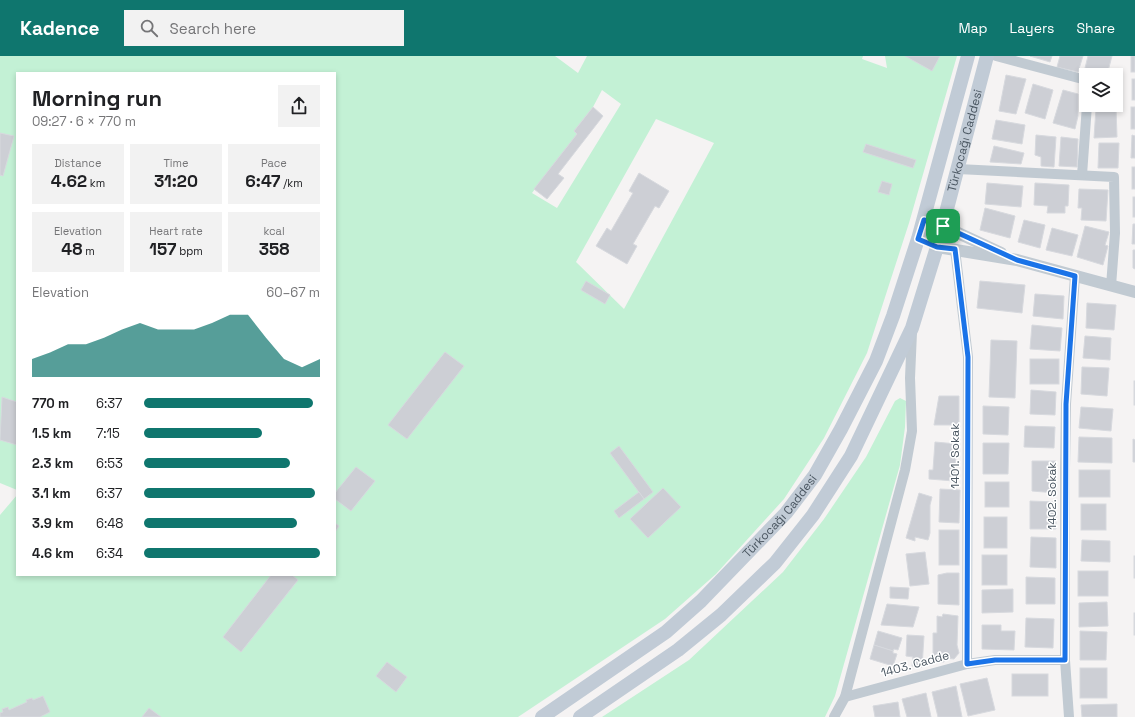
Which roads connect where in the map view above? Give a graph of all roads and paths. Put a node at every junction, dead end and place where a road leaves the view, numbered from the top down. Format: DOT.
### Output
graph roads {
  1 [pos="968,56"];
  2 [pos="987,56"];
  3 [pos="996,56"];
  4 [pos="1079,78"];
  5 [pos="1086,112"];
  6 [pos="958,169"];
  7 [pos="1082,175"];
  8 [pos="924,220"];
  9 [pos="943,226"];
  10 [pos="918,239"];
  11 [pos="937,247"];
  12 [pos="955,249"];
  13 [pos="1017,260"];
  14 [pos="1075,276"];
  15 [pos="1111,286"];
  16 [pos="1135,292"];
  17 [pos="912,328"];
  18 [pos="1065,660"];
  19 [pos="967,664"];
  20 [pos="845,697"];
  21 [pos="542,717"];
  22 [pos="580,717"];
  23 [pos="834,717"];
  24 [pos="1069,717"];
  1 -- 8 [label="main road, Türkocağı Caddesi"];
  2 -- 6 [label="main road, Türkocağı Caddesi"];
  3 -- 4 [label="street"];
  5 -- 7 [label="street"];
  6 -- 7 [label="street"];
  6 -- 9 [label="main road, Türkocağı Caddesi"];
  7 -- 15 [label="street"];
  8 -- 9 [label="main road"];
  8 -- 10 [label="main road, Türkocağı Caddesi"];
  9 -- 11 [label="main road, Türkocağı Caddesi"];
  9 -- 13 [label="street"];
  10 -- 11 [label="main road"];
  10 -- 21 [label="main road, Türkocağı Caddesi"];
  11 -- 12 [label="street"];
  11 -- 17 [label="main road, Türkocağı Caddesi"];
  12 -- 13 [label="street"];
  12 -- 19 [label="street, 1401. Sokak"];
  13 -- 14 [label="street"];
  14 -- 15 [label="street"];
  14 -- 18 [label="street, 1402. Sokak"];
  15 -- 16 [label="street"];
  17 -- 20 [label="street"];
  17 -- 22 [label="main road, Türkocağı Caddesi"];
  18 -- 19 [label="street, 1403. Cadde"];
  18 -- 24 [label="street, 1402. Sokak"];
  19 -- 20 [label="street, 1403. Cadde"];
  20 -- 23 [label="street"];
}
